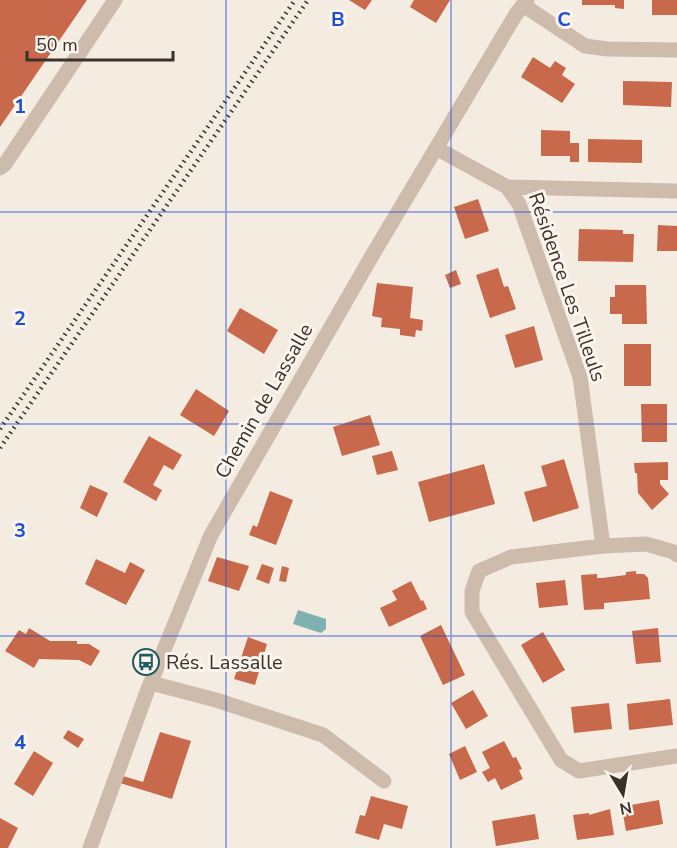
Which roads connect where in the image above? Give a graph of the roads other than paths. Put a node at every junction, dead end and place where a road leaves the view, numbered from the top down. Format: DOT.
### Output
graph roads {
  1 [pos="115,0"];
  2 [pos="525,2"];
  3 [pos="677,50"];
  4 [pos="436,148"];
  5 [pos="0,168"];
  6 [pos="507,187"];
  7 [pos="677,191"];
  8 [pos="603,546"];
  9 [pos="677,555"];
  10 [pos="151,682"];
  11 [pos="677,756"];
  12 [pos="384,781"];
  13 [pos="90,848"];
  1 -- 5 [label="street"];
  2 -- 3 [label="street"];
  2 -- 4 [label="street, Chemin de Lassalle"];
  4 -- 6 [label="street, Résidence Les Tilleuls"];
  4 -- 10 [label="street, Chemin de Lassalle"];
  6 -- 7 [label="street, Résidence Les Tilleuls"];
  6 -- 8 [label="street, Résidence Les Tilleuls"];
  8 -- 9 [label="street"];
  8 -- 11 [label="street"];
  10 -- 12 [label="street"];
  10 -- 13 [label="street, Chemin de Lassalle"];
}
